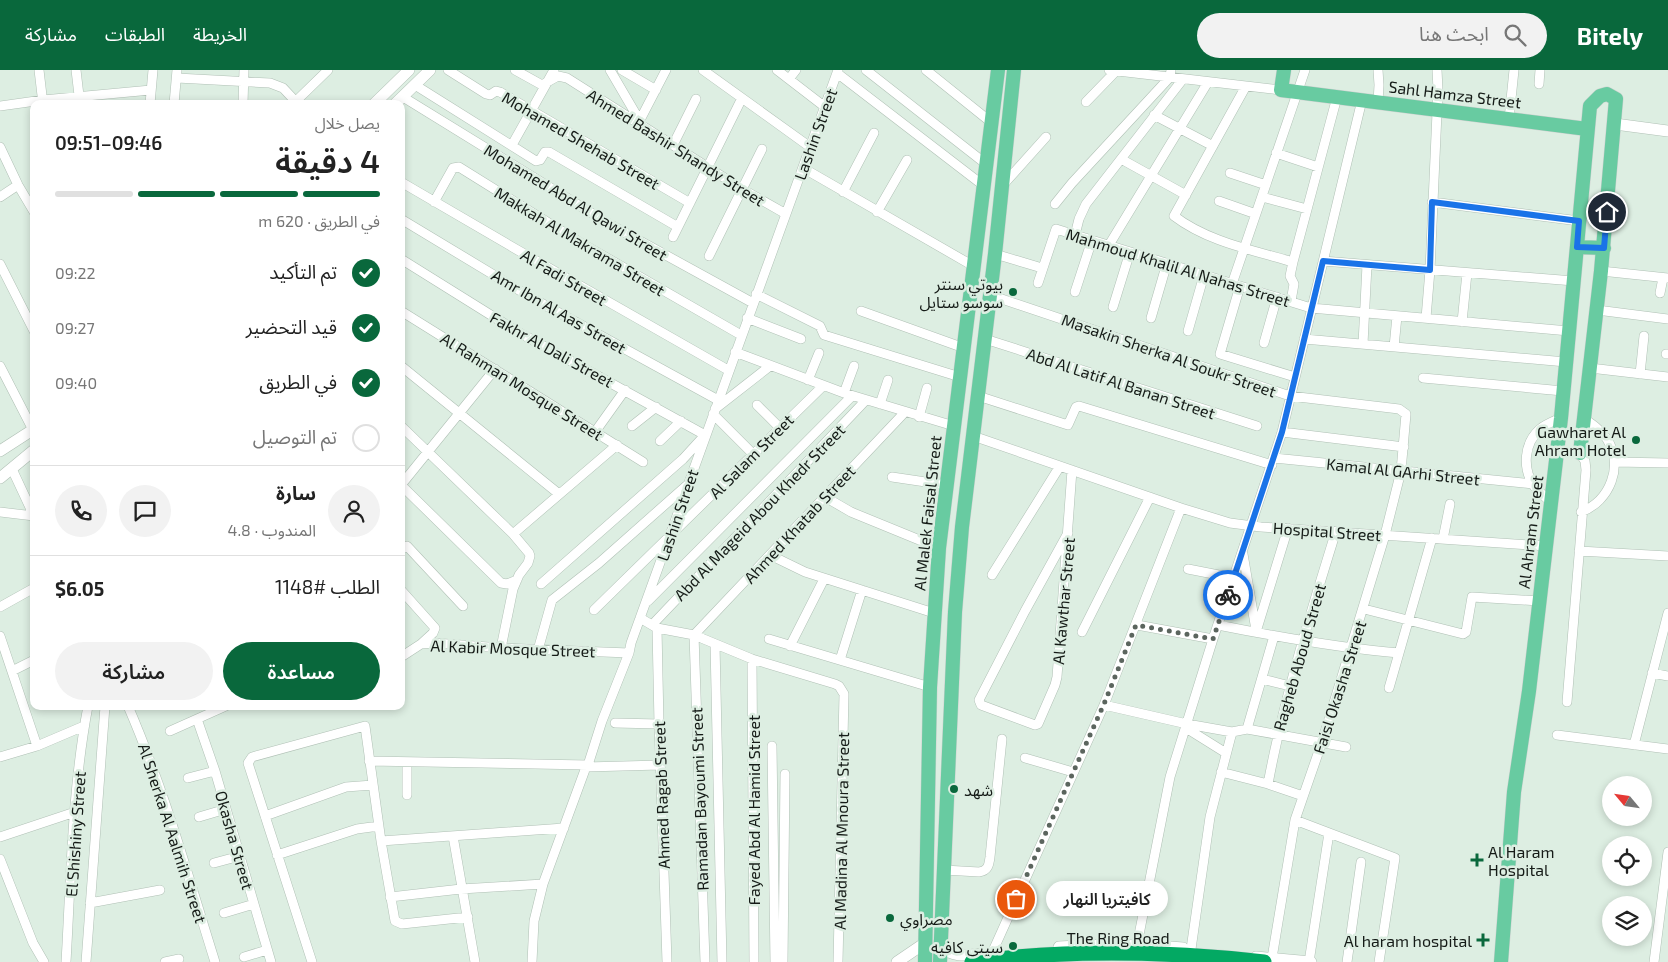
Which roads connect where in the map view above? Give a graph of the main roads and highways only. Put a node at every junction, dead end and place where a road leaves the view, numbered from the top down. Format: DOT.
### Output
graph roads {
  1 [pos="409,70"];
  2 [pos="430,70"];
  3 [pos="998,70"];
  4 [pos="1014,70"];
  5 [pos="1284,70"];
  6 [pos="996,89"];
  7 [pos="1012,91"];
  8 [pos="378,100"];
  9 [pos="399,100"];
  10 [pos="1615,124"];
  11 [pos="1587,129"];
  12 [pos="1668,131"];
  13 [pos="1577,247"];
  14 [pos="1604,248"];
  15 [pos="30,431"];
  16 [pos="0,451"];
  17 [pos="30,453"];
  18 [pos="1580,453"];
  19 [pos="0,478"];
  20 [pos="944,500"];
  21 [pos="965,502"];
  22 [pos="925,944"];
  23 [pos="940,956"];
  24 [pos="1268,960"];
  25 [pos="897,962"];
  26 [pos="925,962"];
  27 [pos="972,962"];
  28 [pos="1310,962"];
  29 [pos="1501,962"];
  1 -- 8 [label="main road"];
  2 -- 9 [label="main road"];
  3 -- 6 [label="main road, Al Malek Faisal Street"];
  4 -- 7 [label="main road"];
  5 -- 11 [label="main road, Sahl Hamza Street"];
  6 -- 7 [label="main road"];
  6 -- 20 [label="main road, Al Malek Faisal Street"];
  7 -- 21 [label="main road"];
  10 -- 11 [label="main road, Al Ahram Street"];
  10 -- 12 [label="main road"];
  10 -- 14 [label="main road"];
  11 -- 13 [label="main road, Al Ahram Street"];
  13 -- 14 [label="main road"];
  13 -- 29 [label="main road, Al Ahram Street"];
  14 -- 18 [label="main road"];
  15 -- 16 [label="main road"];
  17 -- 19 [label="main road"];
  20 -- 21 [label="main road"];
  20 -- 22 [label="main road, Al Malek Faisal Street"];
  21 -- 23 [label="main road"];
  22 -- 25 [label="main road"];
  22 -- 26 [label="main road, Al Malek Faisal Street"];
  23 -- 24 [label="main road"];
  24 -- 27 [label="highway, The Ring Road"];
  24 -- 28 [label="main road"];
}
